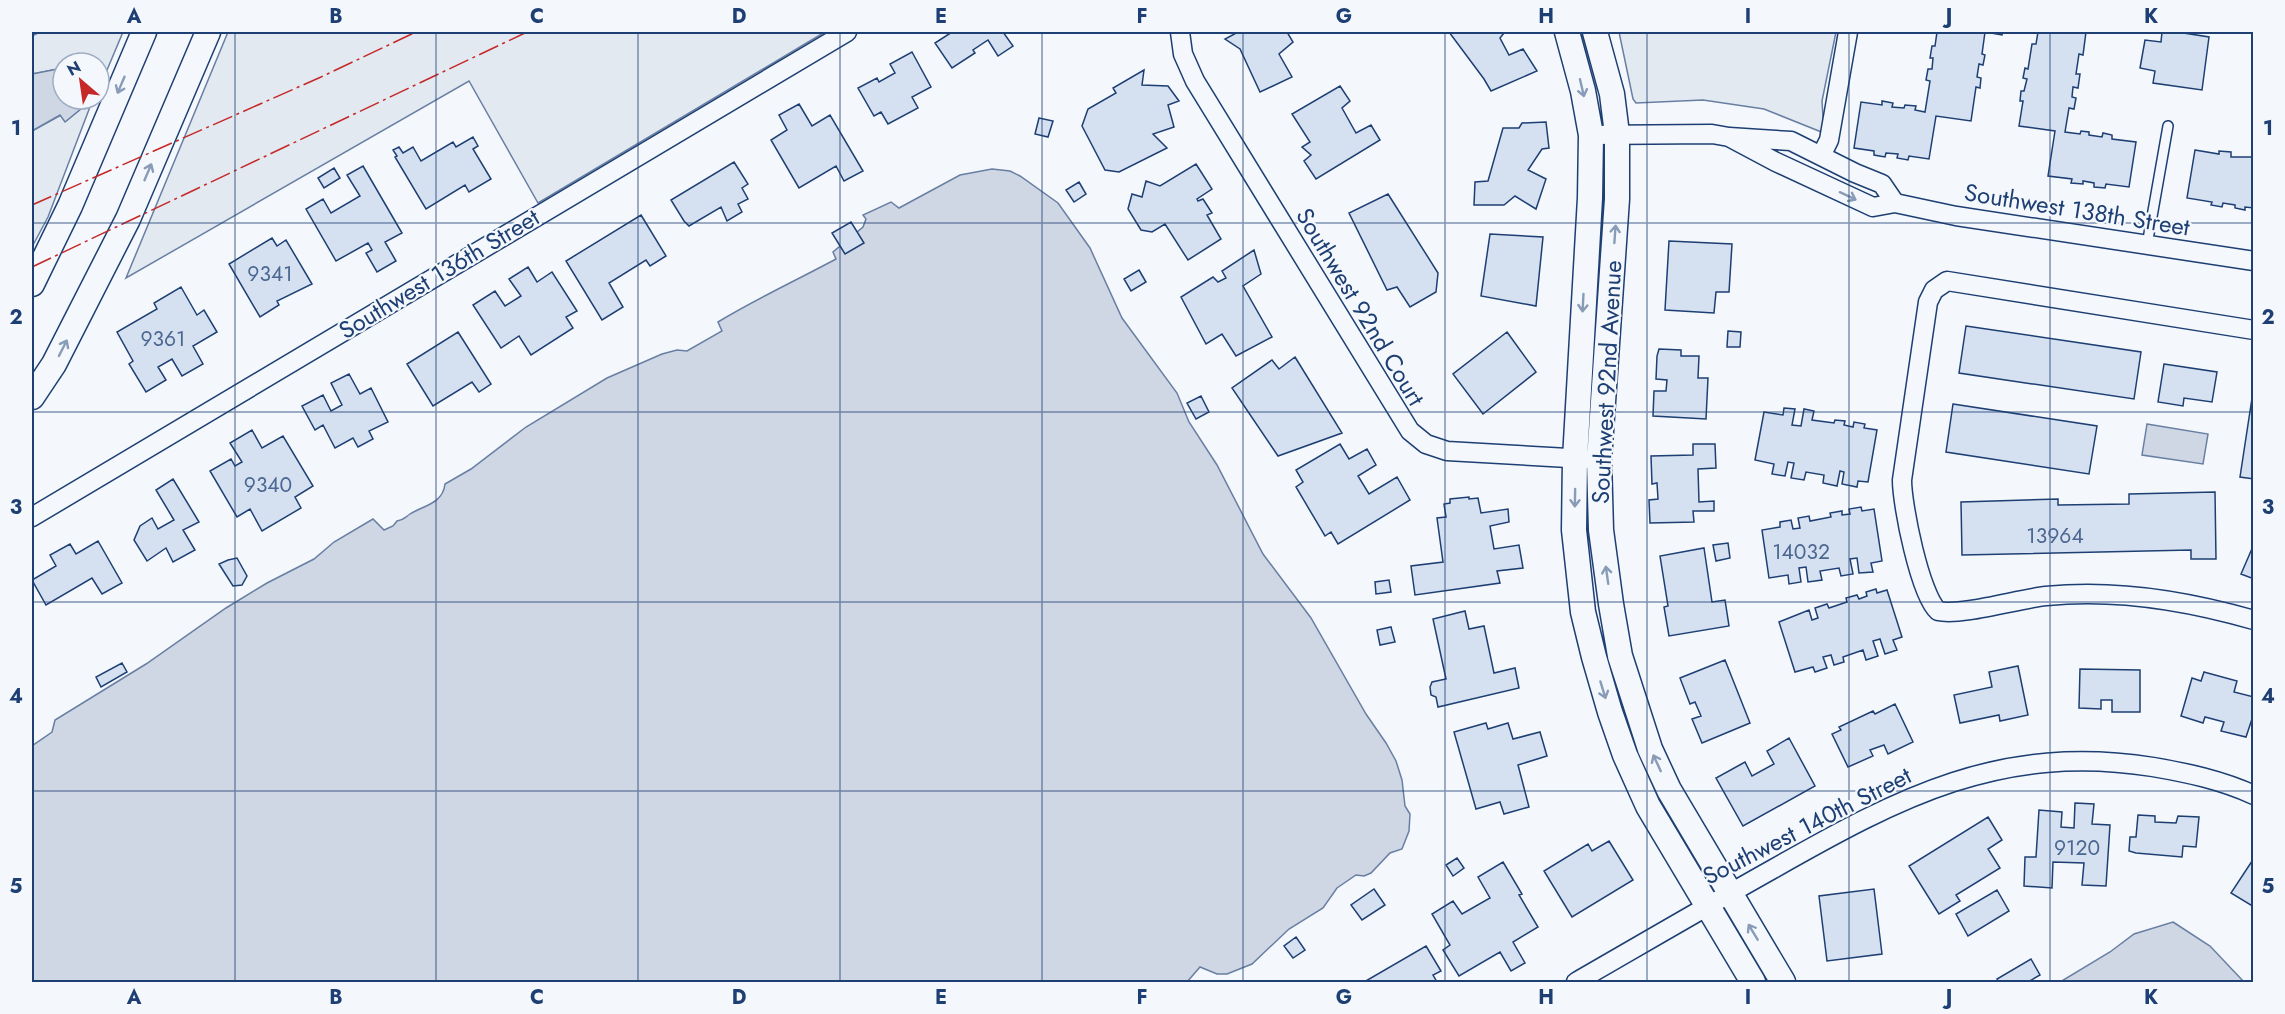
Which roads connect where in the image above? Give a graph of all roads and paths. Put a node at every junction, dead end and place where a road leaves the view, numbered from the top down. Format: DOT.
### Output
graph roads {
  1 [pos="144,32"];
  2 [pos="208,32"];
  3 [pos="847,32"];
  4 [pos="1567,32"];
  5 [pos="1595,32"];
  6 [pos="1848,32"];
  7 [pos="1179,33"];
  8 [pos="2168,126"];
  9 [pos="1617,134"];
  10 [pos="1591,135"];
  11 [pos="1729,137"];
  12 [pos="1828,170"];
  13 [pos="2147,245"];
  14 [pos="2253,261"];
  15 [pos="32,284"];
  16 [pos="2253,330"];
  17 [pos="32,397"];
  18 [pos="1587,459"];
  19 [pos="32,518"];
  20 [pos="2253,620"];
  21 [pos="2253,795"];
  22 [pos="1729,894"];
  23 [pos="1707,906"];
  24 [pos="1576,982"];
  25 [pos="1753,982"];
  26 [pos="1783,982"];
  1 -- 15 [label="street, one-way"];
  17 -- 2 [label="street, one-way"];
  3 -- 19 [label="street, Southwest 136th Street"];
  4 -- 10 [label="street, Southwest 92nd Avenue, one-way"];
  5 -- 9 [label="street, Southwest 92nd Avenue"];
  6 -- 12 [label="street"];
  7 -- 18 [label="street, Southwest 92nd Court"];
  8 -- 13 [label="lane"];
  9 -- 10 [label="street, Southwest 138th Street"];
  9 -- 11 [label="street, Southwest 138th Street"];
  18 -- 9 [label="street, Southwest 92nd Avenue, one-way"];
  10 -- 18 [label="street, Southwest 92nd Avenue, one-way"];
  11 -- 12 [label="street, Southwest 138th Street"];
  11 -- 12 [label="street, Southwest 138th Street"];
  12 -- 13 [label="street, Southwest 138th Street"];
  13 -- 14 [label="street, Southwest 138th Street"];
  16 -- 20 [label="street"];
  22 -- 18 [label="street, Southwest 92nd Avenue, one-way"];
  18 -- 23 [label="street, Southwest 92nd Avenue, one-way"];
  21 -- 22 [label="street, Southwest 140th Street"];
  22 -- 23 [label="street, Southwest 140th Street"];
  26 -- 22 [label="street, Southwest 92nd Avenue, one-way"];
  23 -- 24 [label="street, Southwest 140th Street"];
  23 -- 25 [label="street, Southwest 92nd Avenue"];
}
